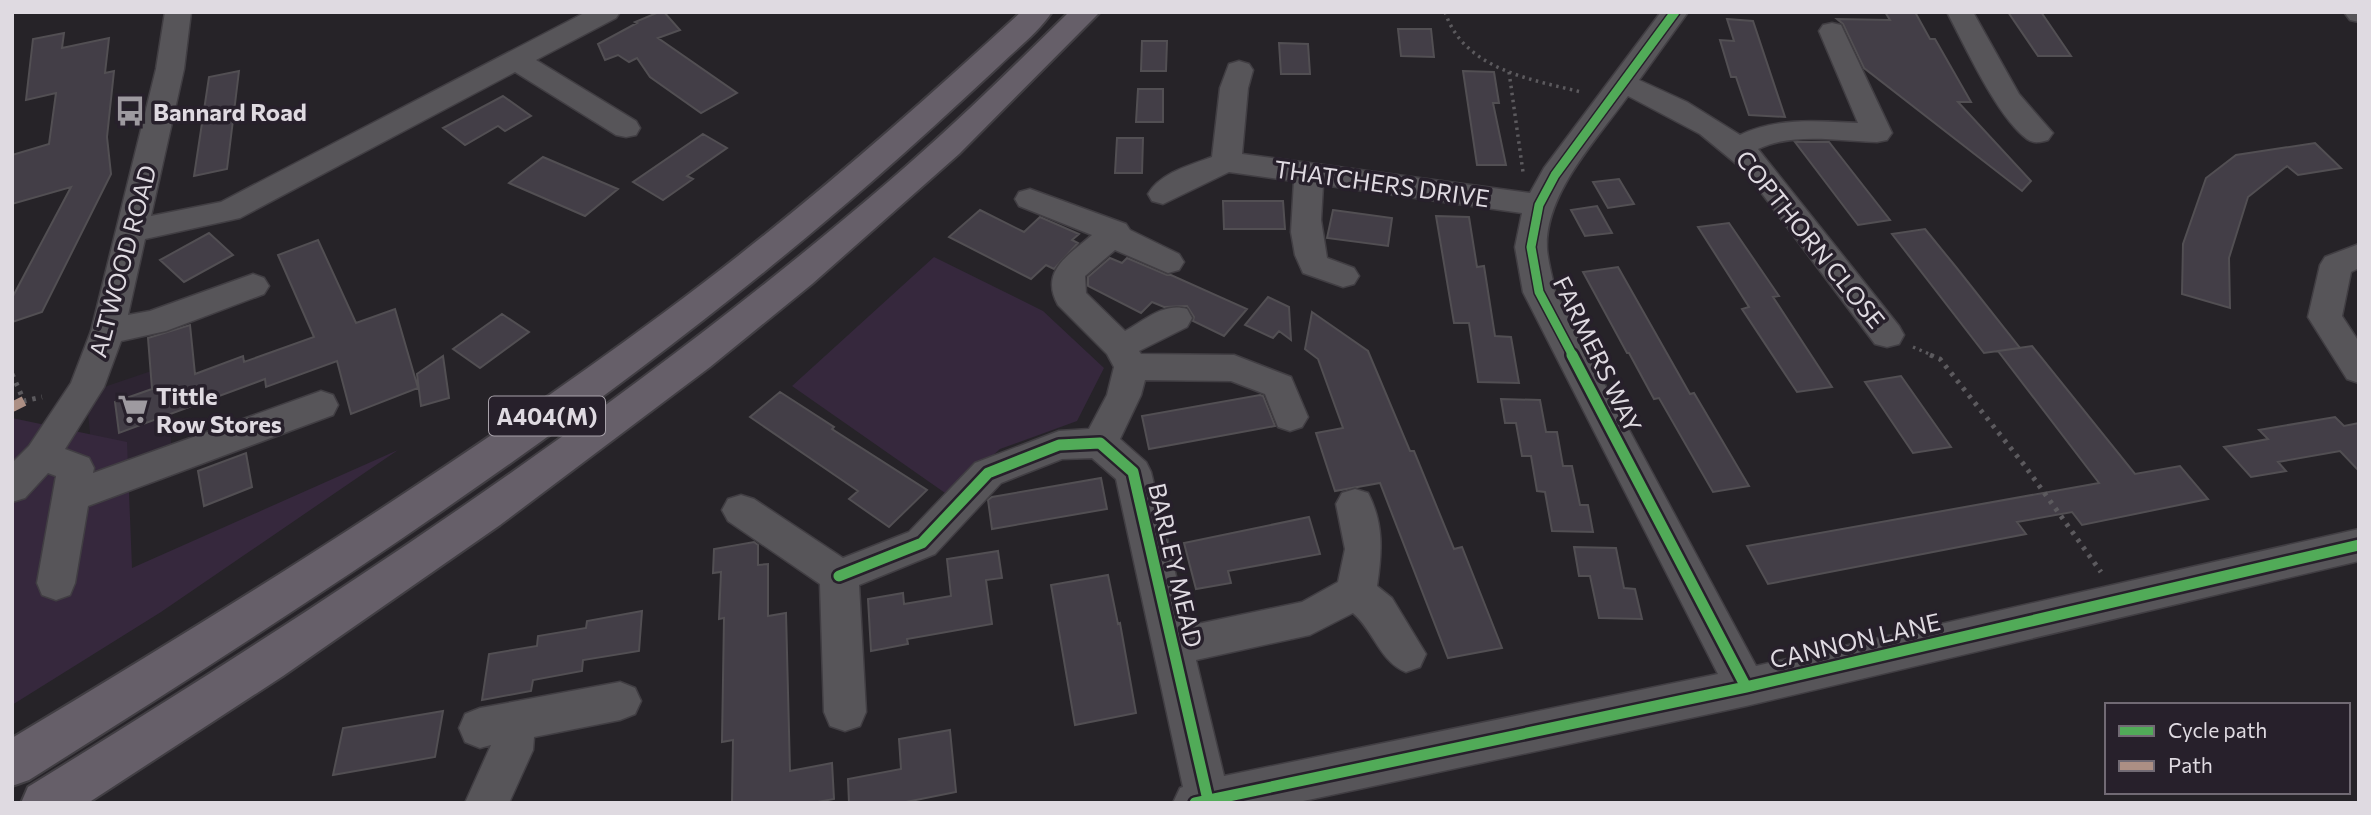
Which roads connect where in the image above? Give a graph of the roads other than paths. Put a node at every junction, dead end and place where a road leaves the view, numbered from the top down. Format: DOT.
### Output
graph roads {
  1 [pos="178,12"];
  2 [pos="607,12"];
  3 [pos="1038,12"];
  4 [pos="1086,12"];
  5 [pos="1675,12"];
  6 [pos="1961,12"];
  7 [pos="1832,31"];
  8 [pos="516,60"];
  9 [pos="1240,70"];
  10 [pos="1616,94"];
  11 [pos="626,128"];
  12 [pos="2038,133"];
  13 [pos="1739,147"];
  14 [pos="1226,162"];
  15 [pos="1310,173"];
  16 [pos="1163,194"];
  17 [pos="1030,199"];
  18 [pos="1530,203"];
  19 [pos="131,231"];
  20 [pos="1113,233"];
  21 [pos="2359,255"];
  22 [pos="1168,262"];
  23 [pos="1343,276"];
  24 [pos="253,286"];
  25 [pos="1175,318"];
  26 [pos="108,331"];
  27 [pos="1887,335"];
  28 [pos="1125,356"];
  29 [pos="2359,370"];
  30 [pos="321,405"];
  31 [pos="1290,417"];
  32 [pos="1100,443"];
  33 [pos="42,456"];
  34 [pos="12,487"];
  35 [pos="73,496"];
  36 [pos="1355,504"];
  37 [pos="741,510"];
  38 [pos="2359,545"];
  39 [pos="839,576"];
  40 [pos="56,583"];
  41 [pos="1356,592"];
  42 [pos="1173,647"];
  43 [pos="1406,654"];
  44 [pos="1746,687"];
  45 [pos="620,701"];
  46 [pos="845,712"];
  47 [pos="13,763"];
  48 [pos="63,792"];
  49 [pos="1202,802"];
  50 [pos="487,803"];
  1 -- 19 [label="street, ALTWOOD ROAD"];
  2 -- 8 [label="street"];
  3 -- 47 [label="highway, A404(M)"];
  4 -- 48 [label="highway, A404(M)"];
  5 -- 10 [label="street, FARMERS WAY"];
  6 -- 12 [label="street"];
  7 -- 13 [label="street"];
  8 -- 11 [label="street"];
  8 -- 19 [label="street"];
  9 -- 14 [label="street"];
  10 -- 13 [label="street, COPTHORN CLOSE"];
  10 -- 18 [label="street, FARMERS WAY"];
  13 -- 27 [label="street, COPTHORN CLOSE"];
  14 -- 15 [label="street, THATCHERS DRIVE"];
  14 -- 16 [label="street, THATCHERS DRIVE"];
  15 -- 18 [label="street, THATCHERS DRIVE"];
  15 -- 23 [label="street"];
  17 -- 20 [label="street"];
  18 -- 44 [label="street, FARMERS WAY"];
  19 -- 26 [label="street, ALTWOOD ROAD"];
  20 -- 22 [label="street"];
  20 -- 28 [label="street"];
  21 -- 29 [label="street"];
  24 -- 26 [label="street"];
  25 -- 28 [label="street"];
  26 -- 33 [label="street, ALTWOOD ROAD"];
  28 -- 31 [label="street"];
  28 -- 32 [label="street"];
  30 -- 35 [label="street"];
  32 -- 39 [label="street"];
  32 -- 42 [label="street, BARLEY MEAD"];
  33 -- 34 [label="street, ALTWOOD ROAD"];
  33 -- 35 [label="street"];
  35 -- 40 [label="street"];
  36 -- 41 [label="street"];
  37 -- 39 [label="street"];
  38 -- 44 [label="street, CANNON LANE"];
  39 -- 46 [label="street"];
  41 -- 42 [label="street, BARLEY MEAD"];
  41 -- 43 [label="street"];
  42 -- 49 [label="street, BARLEY MEAD"];
  44 -- 49 [label="street, CANNON LANE"];
  45 -- 50 [label="street"];
}
